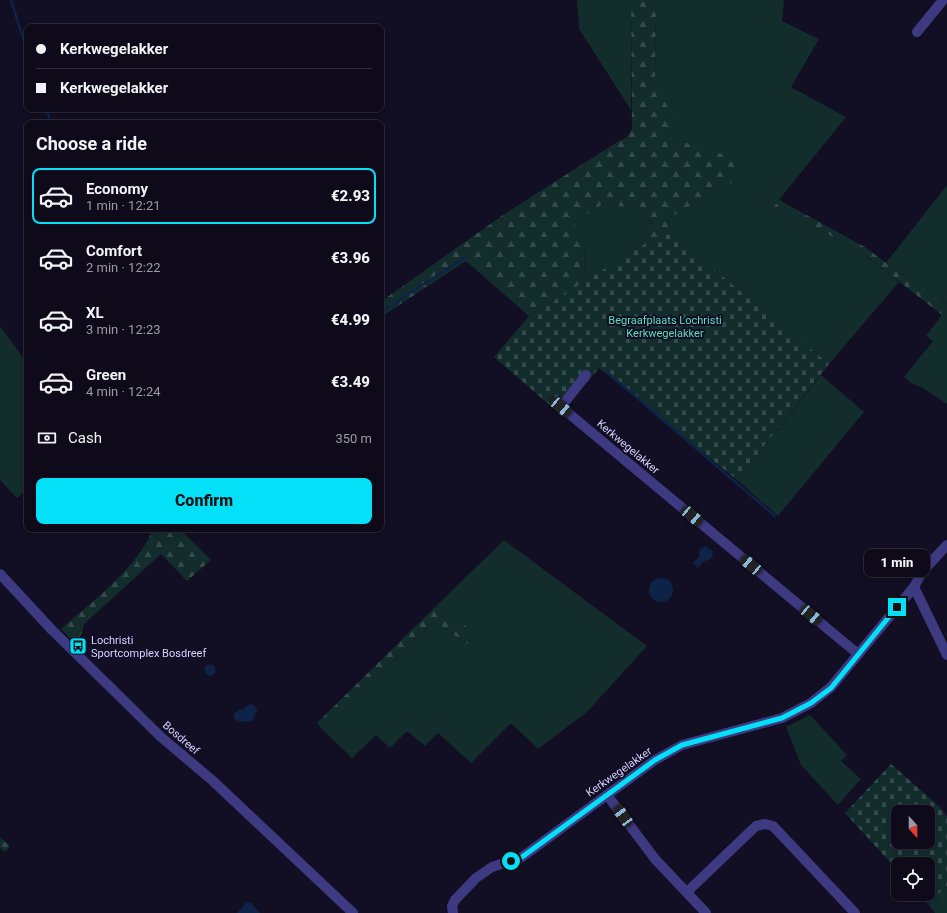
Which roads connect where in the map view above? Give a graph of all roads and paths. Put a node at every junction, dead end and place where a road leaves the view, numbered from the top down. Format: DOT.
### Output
graph roads {
  1 [pos="943,0"];
  2 [pos="917,32"];
  3 [pos="586,375"];
  4 [pos="947,545"];
  5 [pos="0,574"];
  6 [pos="914,587"];
  7 [pos="858,654"];
  8 [pos="947,655"];
  9 [pos="607,794"];
  10 [pos="687,892"];
  11 [pos="353,913"];
  12 [pos="452,913"];
  13 [pos="706,913"];
  14 [pos="855,913"];
  1 -- 2 [label="street"];
  3 -- 7 [label="street, Kerkwegelakker"];
  4 -- 6 [label="street, Kerkwegelakker"];
  5 -- 11 [label="street, Bosdreef"];
  6 -- 7 [label="street, Kerkwegelakker"];
  6 -- 8 [label="street"];
  7 -- 9 [label="street, Kerkwegelakker"];
  9 -- 10 [label="street"];
  9 -- 12 [label="street, Kerkwegelakker"];
  10 -- 13 [label="street"];
  10 -- 14 [label="street"];
}
